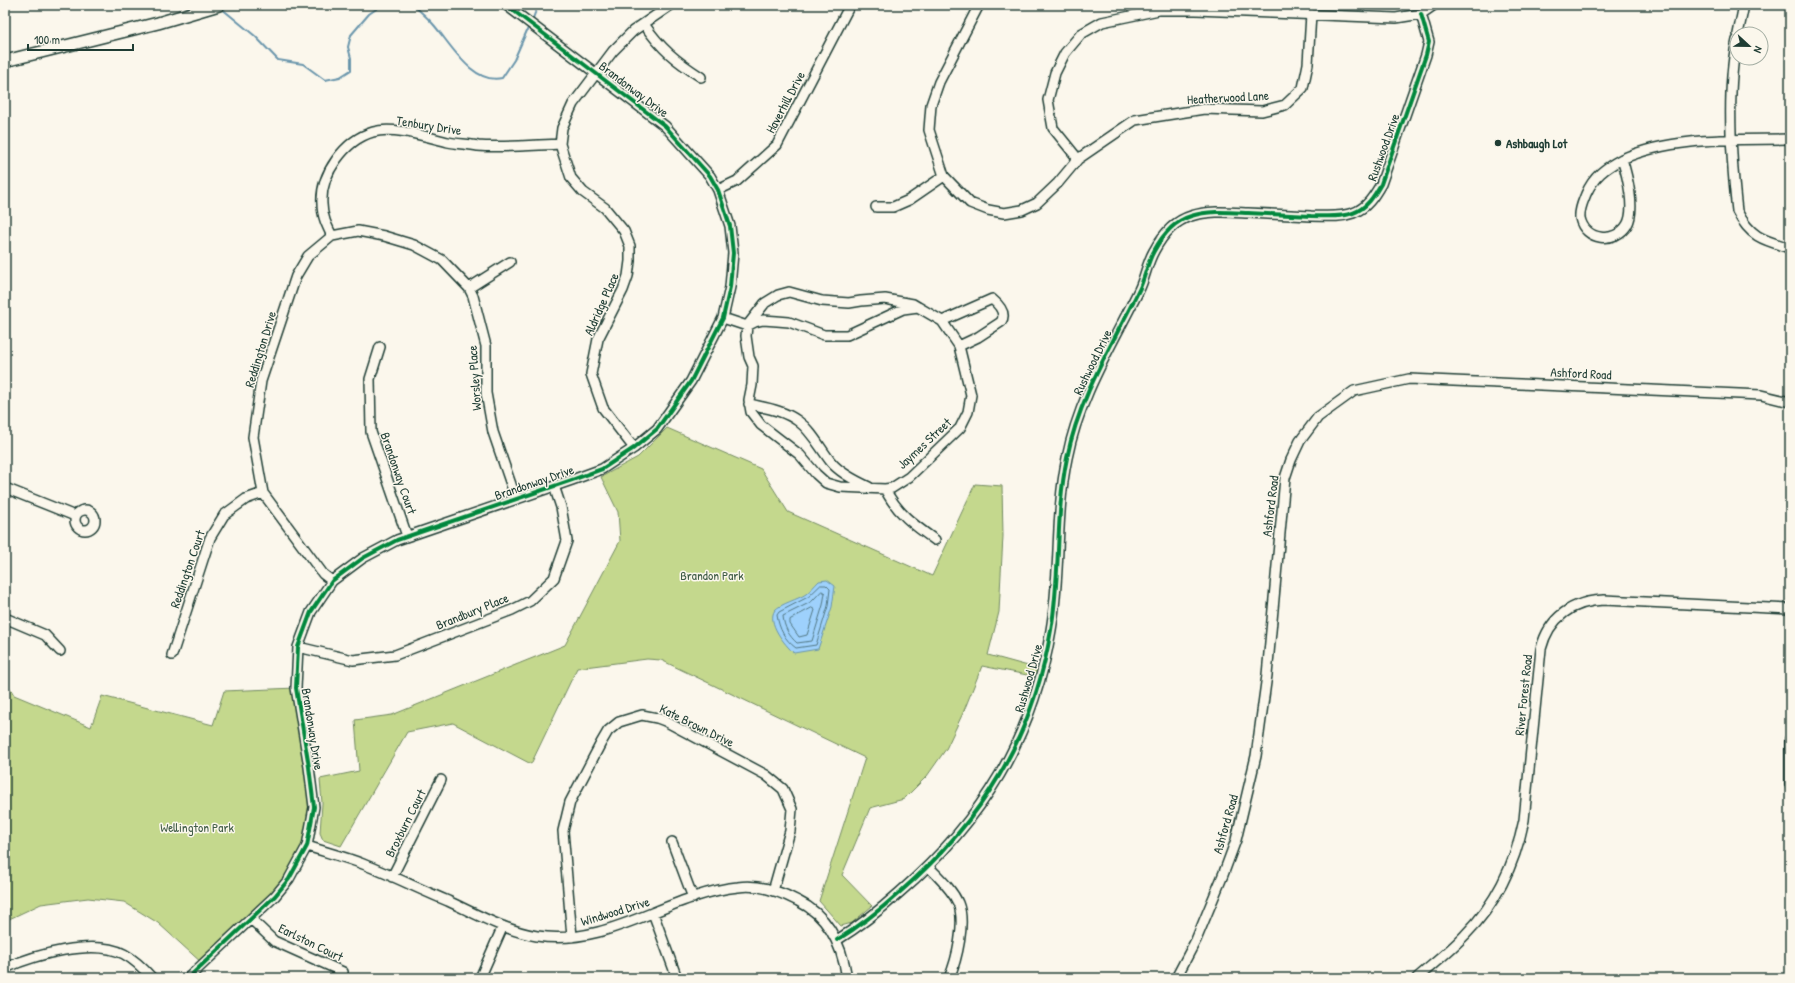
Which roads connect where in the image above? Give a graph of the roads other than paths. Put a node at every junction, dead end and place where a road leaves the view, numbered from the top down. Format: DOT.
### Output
graph roads {
  1 [pos="219,5"];
  2 [pos="506,5"];
  3 [pos="671,5"];
  4 [pos="850,5"];
  5 [pos="979,5"];
  6 [pos="1434,5"];
  7 [pos="1744,5"];
  8 [pos="1159,8"];
  9 [pos="1248,8"];
  10 [pos="1311,14"];
  11 [pos="1421,14"];
  12 [pos="644,24"];
  13 [pos="1740,26"];
  14 [pos="24,56"];
  15 [pos="5,61"];
  16 [pos="1733,66"];
  17 [pos="5,68"];
  18 [pos="596,73"];
  19 [pos="701,77"];
  20 [pos="1790,139"];
  21 [pos="1732,140"];
  22 [pos="560,144"];
  23 [pos="1078,159"];
  24 [pos="1622,159"];
  25 [pos="944,176"];
  26 [pos="718,190"];
  27 [pos="876,208"];
  28 [pos="332,236"];
  29 [pos="1790,248"];
  30 [pos="510,262"];
  31 [pos="469,288"];
  32 [pos="918,307"];
  33 [pos="723,318"];
  34 [pos="942,321"];
  35 [pos="747,326"];
  36 [pos="959,346"];
  37 [pos="380,347"];
  38 [pos="1790,402"];
  39 [pos="749,404"];
  40 [pos="634,448"];
  41 [pos="554,486"];
  42 [pos="5,488"];
  43 [pos="872,489"];
  44 [pos="885,489"];
  45 [pos="263,493"];
  46 [pos="516,499"];
  47 [pos="75,516"];
  48 [pos="407,536"];
  49 [pos="935,540"];
  50 [pos="332,581"];
  51 [pos="1790,609"];
  52 [pos="5,618"];
  53 [pos="298,648"];
  54 [pos="60,651"];
  55 [pos="172,655"];
  56 [pos="1790,739"];
  57 [pos="441,780"];
  58 [pos="1790,784"];
  59 [pos="672,842"];
  60 [pos="307,846"];
  61 [pos="929,867"];
  62 [pos="392,877"];
  63 [pos="773,891"];
  64 [pos="692,898"];
  65 [pos="653,913"];
  66 [pos="251,919"];
  67 [pos="503,926"];
  68 [pos="572,937"];
  69 [pos="837,940"];
  70 [pos="5,968"];
  71 [pos="343,972"];
  72 [pos="152,978"];
  73 [pos="188,978"];
  74 [pos="480,978"];
  75 [pos="677,978"];
  76 [pos="847,978"];
  77 [pos="949,978"];
  78 [pos="1176,978"];
  79 [pos="1417,978"];
  1 -- 14 [label="main road"];
  2 -- 18 [label="street, Brandonway Drive"];
  3 -- 12 [label="street, Aldridge Place"];
  4 -- 26 [label="street, Haverhill Drive"];
  5 -- 25 [label="street, Heatherwood Lane"];
  6 -- 11 [label="street"];
  7 -- 13 [label="street"];
  8 -- 9 [label="street"];
  8 -- 23 [label="street"];
  9 -- 10 [label="street"];
  10 -- 11 [label="street"];
  10 -- 23 [label="street, Heatherwood Lane"];
  11 -- 61 [label="street, Rushwood Drive"];
  12 -- 18 [label="street, Aldridge Place"];
  12 -- 19 [label="street"];
  14 -- 15 [label="main road"];
  14 -- 17 [label="main road"];
  16 -- 21 [label="street"];
  18 -- 22 [label="street, Aldridge Place"];
  18 -- 26 [label="street, Brandonway Drive"];
  20 -- 21 [label="street"];
  21 -- 24 [label="street"];
  21 -- 29 [label="street"];
  22 -- 28 [label="street, Tenbury Drive"];
  22 -- 40 [label="street, Aldridge Place"];
  23 -- 25 [label="street, Heatherwood Lane"];
  24 -- 24 [label="street"];
  25 -- 27 [label="street"];
  26 -- 33 [label="street, Brandonway Drive"];
  28 -- 31 [label="street, Worsley Place"];
  28 -- 45 [label="street, Reddington Drive"];
  30 -- 31 [label="street"];
  31 -- 46 [label="street, Worsley Place"];
  32 -- 34 [label="street"];
  32 -- 35 [label="street"];
  32 -- 35 [label="street"];
  33 -- 35 [label="street"];
  33 -- 40 [label="street, Brandonway Drive"];
  34 -- 36 [label="street"];
  34 -- 36 [label="street"];
  35 -- 39 [label="street"];
  36 -- 44 [label="street, Jaymes Street"];
  37 -- 48 [label="street, Brandonway Court"];
  38 -- 78 [label="street, Ashford Road"];
  39 -- 43 [label="street, Jaymes Street"];
  39 -- 43 [label="street, Jaymes Street"];
  40 -- 41 [label="street, Brandonway Drive"];
  41 -- 46 [label="street, Brandonway Drive"];
  41 -- 53 [label="street, Brandbury Place"];
  42 -- 47 [label="street"];
  43 -- 44 [label="street, Jaymes Street"];
  44 -- 49 [label="street"];
  45 -- 50 [label="street, Reddington Drive"];
  45 -- 55 [label="street, Reddington Court"];
  46 -- 48 [label="street, Brandonway Drive"];
  48 -- 50 [label="street, Brandonway Drive"];
  50 -- 53 [label="street, Brandonway Drive"];
  51 -- 79 [label="street, River Forest Road"];
  52 -- 54 [label="street"];
  53 -- 60 [label="street, Brandonway Drive"];
  56 -- 58 [label="street"];
  57 -- 62 [label="street, Broxburn Court"];
  59 -- 64 [label="street"];
  60 -- 62 [label="street, Windwood Drive"];
  60 -- 66 [label="street, Brandonway Drive"];
  61 -- 69 [label="street, Rushwood Drive"];
  61 -- 77 [label="street"];
  62 -- 67 [label="street, Windwood Drive"];
  63 -- 64 [label="street, Windwood Drive"];
  63 -- 68 [label="street, Kate Brown Drive"];
  63 -- 69 [label="street, Windwood Drive"];
  64 -- 65 [label="street, Windwood Drive"];
  65 -- 68 [label="street, Windwood Drive"];
  65 -- 75 [label="street"];
  66 -- 71 [label="street, Earlston Court"];
  66 -- 73 [label="street, Brandonway Drive"];
  67 -- 68 [label="street, Windwood Drive"];
  67 -- 74 [label="street"];
  69 -- 76 [label="street, Windwood Drive"];
  70 -- 72 [label="street"];
}
